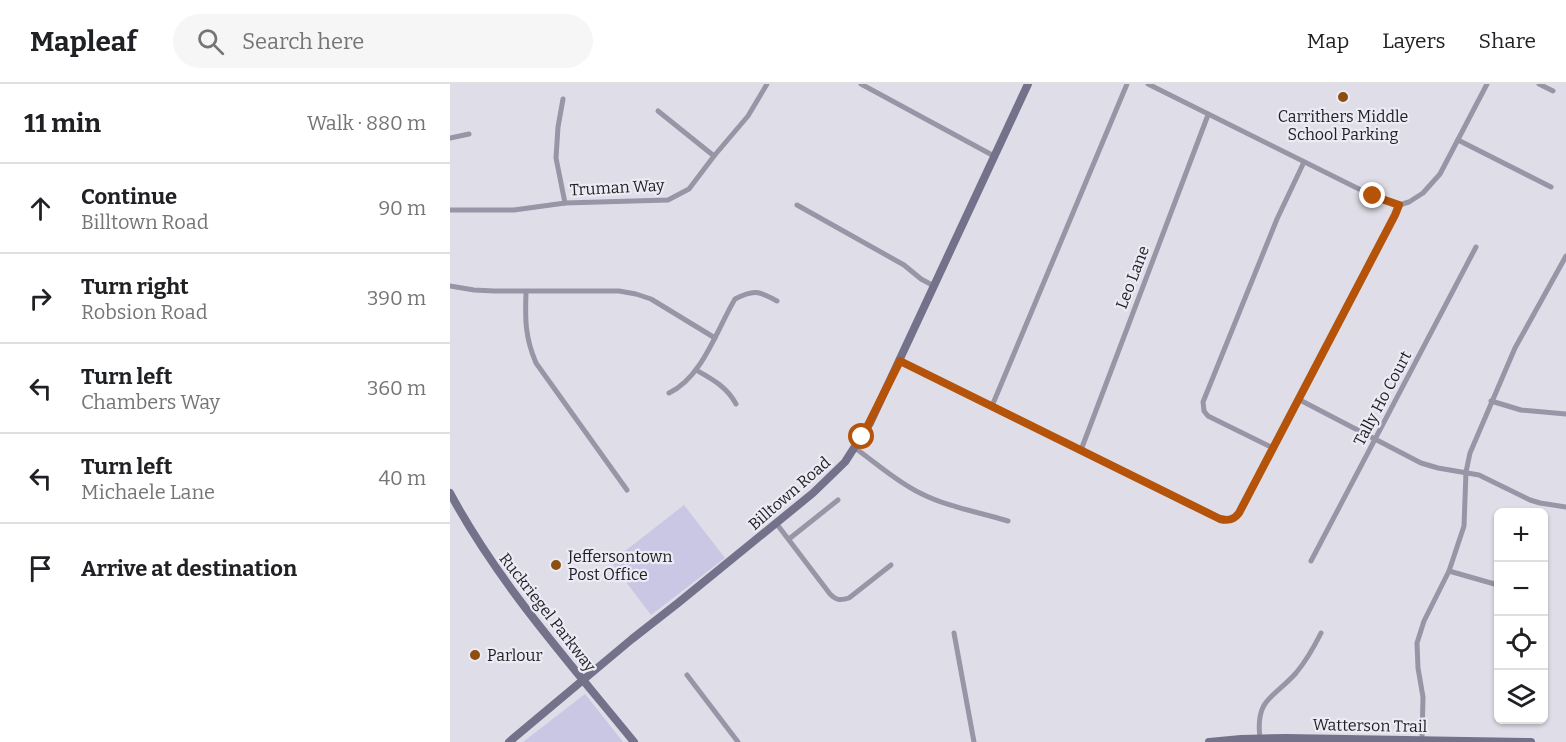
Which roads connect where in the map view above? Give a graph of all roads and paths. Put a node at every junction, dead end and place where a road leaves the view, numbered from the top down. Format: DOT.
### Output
graph roads {
  1 [pos="766,84"];
  2 [pos="861,84"];
  3 [pos="1028,84"];
  4 [pos="1127,84"];
  5 [pos="1148,84"];
  6 [pos="1487,84"];
  7 [pos="1539,84"];
  8 [pos="1553,91"];
  9 [pos="563,99"];
  10 [pos="657,111"];
  11 [pos="1208,115"];
  12 [pos="469,134"];
  13 [pos="450,138"];
  14 [pos="1458,140"];
  15 [pos="714,156"];
  16 [pos="994,156"];
  17 [pos="1304,162"];
  18 [pos="1551,187"];
  19 [pos="565,203"];
  20 [pos="797,205"];
  21 [pos="1399,205"];
  22 [pos="450,210"];
  23 [pos="1476,247"];
  24 [pos="1566,256"];
  25 [pos="450,286"];
  26 [pos="934,286"];
  27 [pos="526,292"];
  28 [pos="777,301"];
  29 [pos="715,338"];
  30 [pos="900,361"];
  31 [pos="696,370"];
  32 [pos="669,393"];
  33 [pos="1298,399"];
  34 [pos="1491,401"];
  35 [pos="736,404"];
  36 [pos="992,406"];
  37 [pos="1566,414"];
  38 [pos="1375,440"];
  39 [pos="855,448"];
  40 [pos="1273,448"];
  41 [pos="1081,450"];
  42 [pos="1466,472"];
  43 [pos="627,490"];
  44 [pos="450,493"];
  45 [pos="838,500"];
  46 [pos="1566,507"];
  47 [pos="1008,521"];
  48 [pos="776,523"];
  49 [pos="789,539"];
  50 [pos="1311,561"];
  51 [pos="891,565"];
  52 [pos="1449,571"];
  53 [pos="1494,584"];
  54 [pos="954,633"];
  55 [pos="1321,633"];
  56 [pos="687,675"];
  57 [pos="583,680"];
  58 [pos="1261,739"];
  59 [pos="1422,739"];
  60 [pos="509,742"];
  61 [pos="634,742"];
  62 [pos="738,742"];
  63 [pos="974,742"];
  64 [pos="1209,742"];
  65 [pos="1532,742"];
  1 -- 15 [label="street, Truman Way"];
  2 -- 16 [label="street"];
  3 -- 16 [label="main road, Billtown Road"];
  4 -- 36 [label="street"];
  5 -- 11 [label="street"];
  6 -- 14 [label="street"];
  7 -- 8 [label="street"];
  9 -- 19 [label="street"];
  10 -- 15 [label="street"];
  11 -- 17 [label="street"];
  11 -- 41 [label="street, Leo Lane"];
  12 -- 13 [label="street"];
  14 -- 18 [label="street"];
  14 -- 21 [label="street"];
  15 -- 19 [label="street, Truman Way"];
  16 -- 26 [label="main road, Billtown Road"];
  17 -- 21 [label="street"];
  17 -- 40 [label="street"];
  19 -- 22 [label="street, Truman Way"];
  20 -- 26 [label="street"];
  21 -- 33 [label="street"];
  23 -- 38 [label="street, Tally Ho Court"];
  24 -- 34 [label="street"];
  25 -- 27 [label="street"];
  26 -- 30 [label="main road, Billtown Road"];
  27 -- 29 [label="street"];
  27 -- 43 [label="street"];
  28 -- 29 [label="street"];
  29 -- 31 [label="street"];
  30 -- 36 [label="street"];
  30 -- 39 [label="main road, Billtown Road"];
  31 -- 32 [label="street"];
  31 -- 35 [label="street"];
  33 -- 38 [label="street"];
  33 -- 40 [label="street"];
  34 -- 37 [label="street"];
  34 -- 42 [label="street"];
  36 -- 41 [label="street"];
  38 -- 42 [label="street"];
  38 -- 50 [label="street, Tally Ho Court"];
  39 -- 47 [label="street"];
  39 -- 48 [label="main road, Billtown Road"];
  40 -- 41 [label="street"];
  42 -- 46 [label="street"];
  42 -- 52 [label="street"];
  44 -- 57 [label="main road, Ruckriegel Parkway"];
  45 -- 49 [label="street"];
  48 -- 49 [label="street"];
  48 -- 57 [label="main road, Billtown Road"];
  49 -- 51 [label="street"];
  52 -- 53 [label="street"];
  52 -- 59 [label="street"];
  54 -- 63 [label="street"];
  55 -- 58 [label="street"];
  56 -- 62 [label="street"];
  57 -- 60 [label="main road, Billtown Road"];
  57 -- 61 [label="main road, Ruckriegel Parkway"];
  58 -- 59 [label="main road, Watterson Trail"];
  58 -- 64 [label="main road, Watterson Trail"];
  59 -- 65 [label="main road, Watterson Trail"];
}
